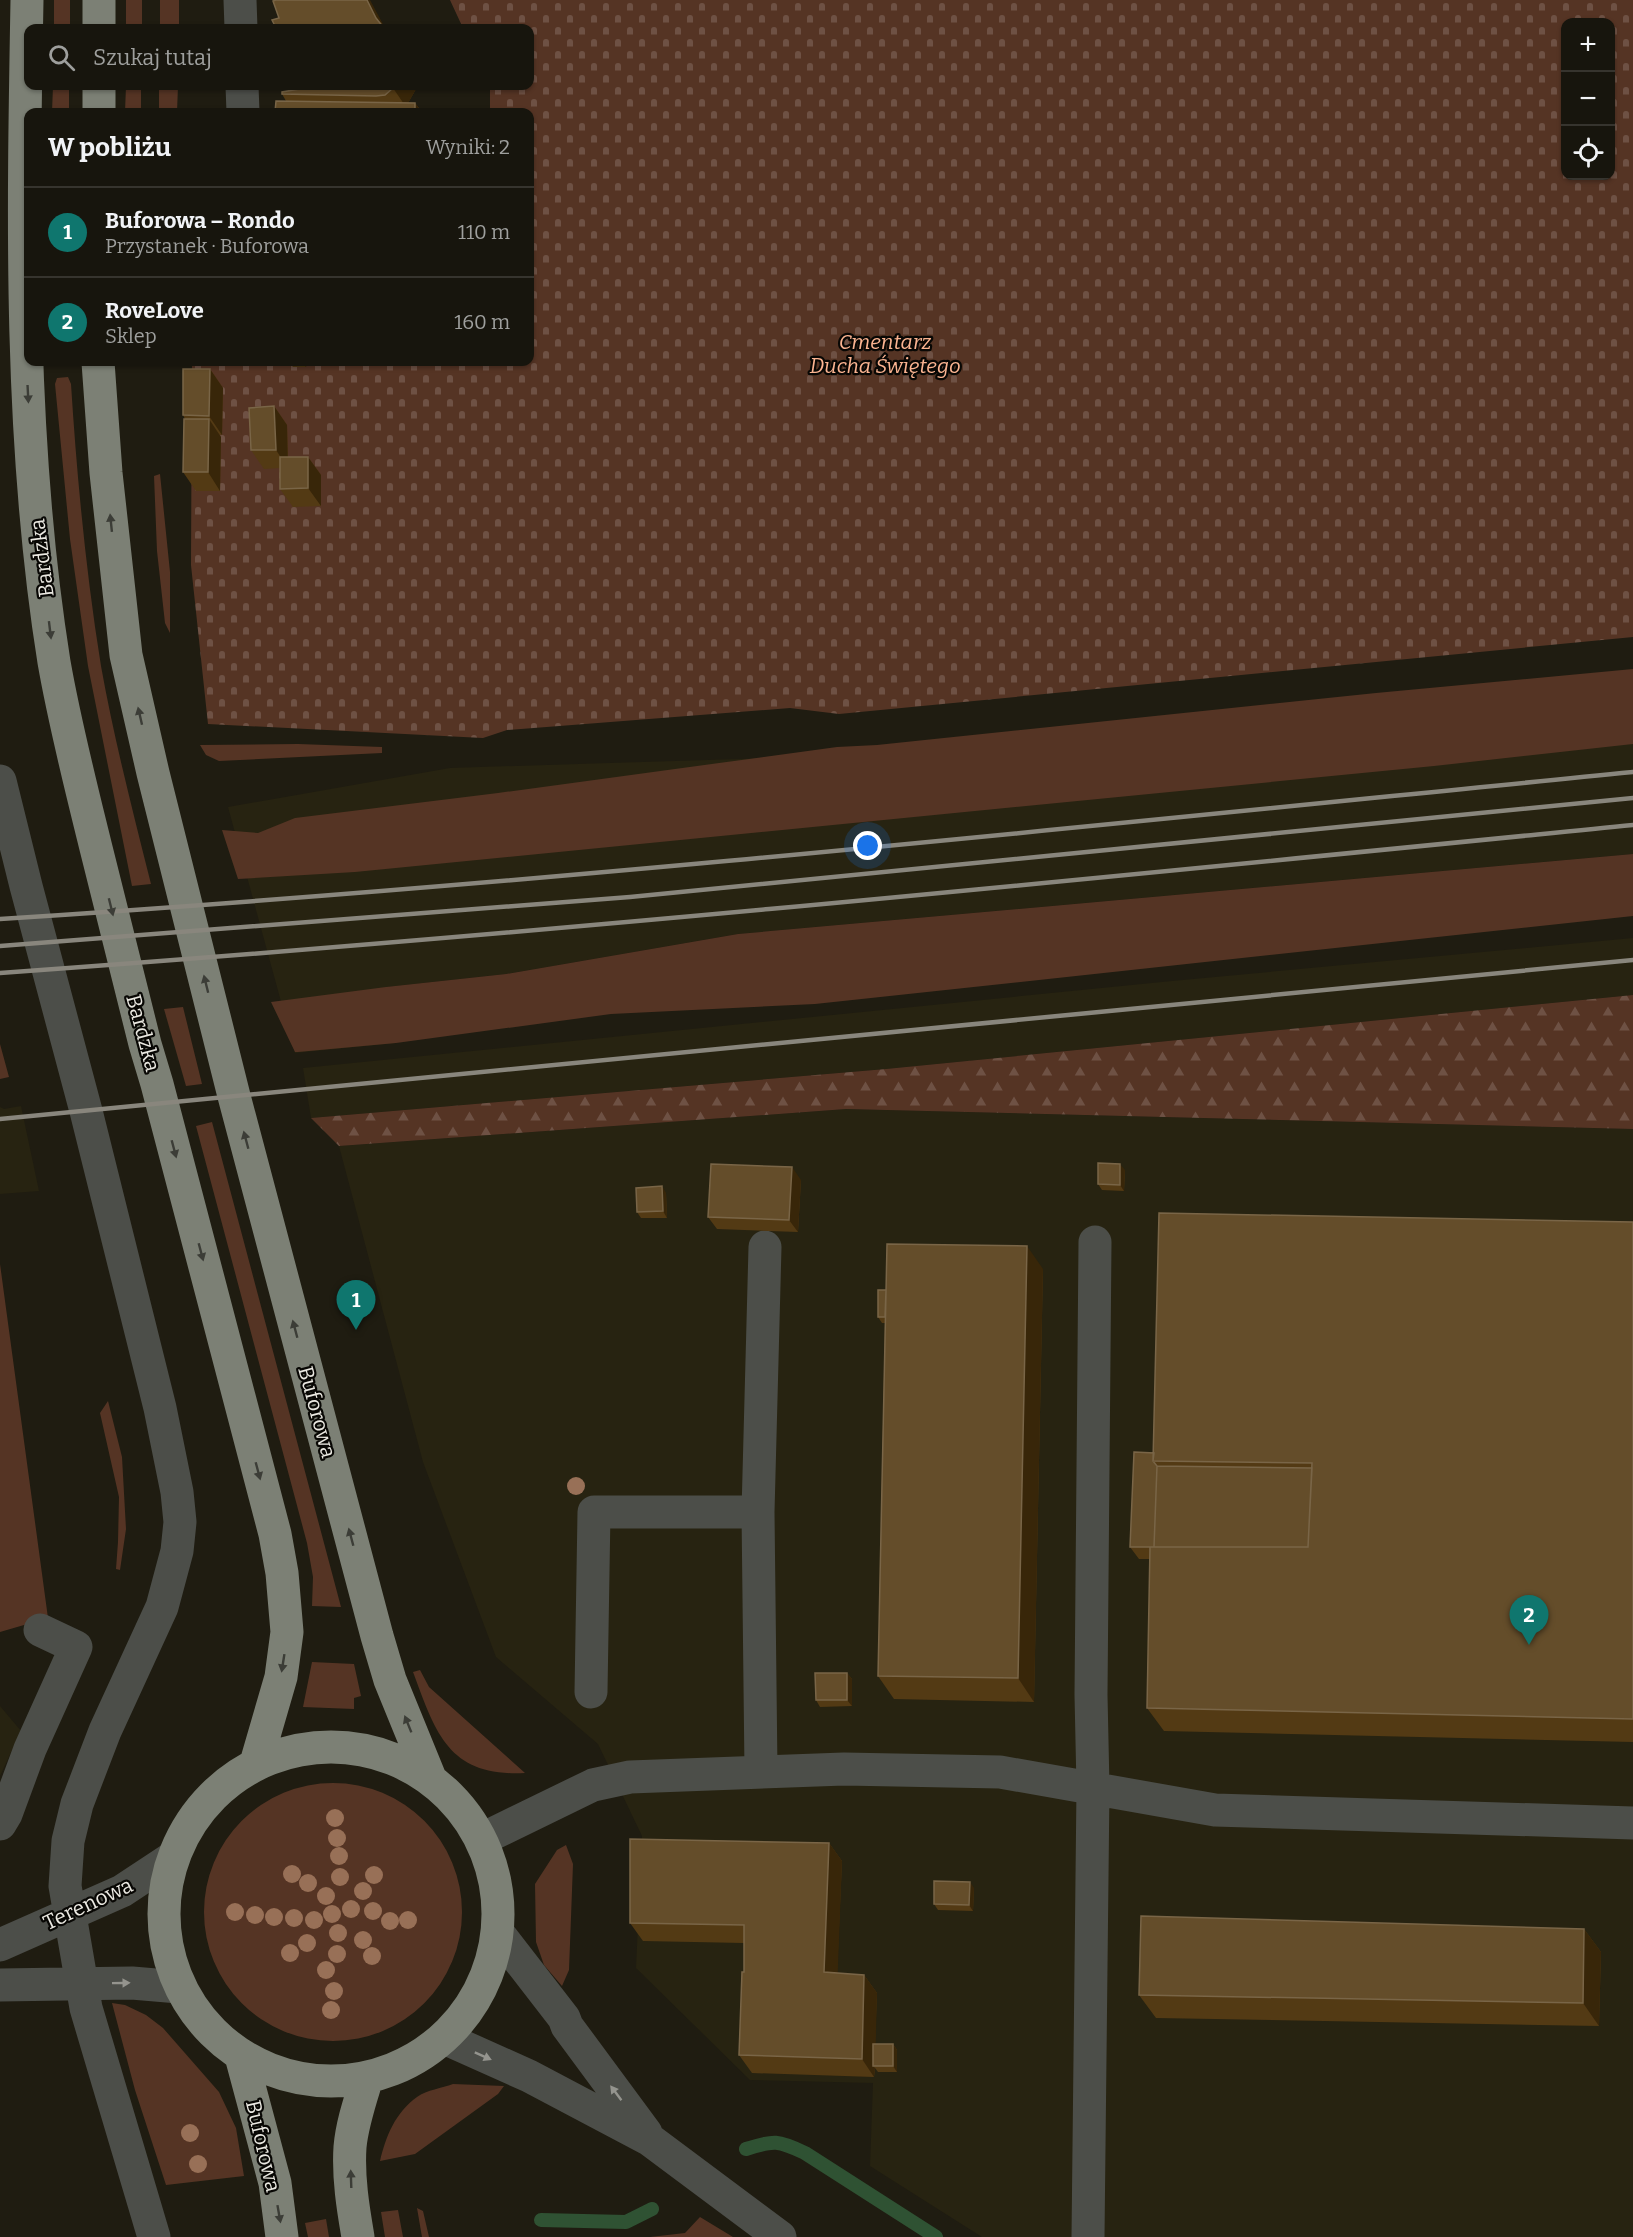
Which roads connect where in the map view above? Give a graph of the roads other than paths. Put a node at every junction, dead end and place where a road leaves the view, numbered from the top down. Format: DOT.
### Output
graph roads {
  1 [pos="27,0"];
  2 [pos="99,0"];
  3 [pos="240,0"];
  4 [pos="26,24"];
  5 [pos="99,24"];
  6 [pos="241,24"];
  7 [pos="24,90"];
  8 [pos="99,90"];
  9 [pos="242,90"];
  10 [pos="99,108"];
  11 [pos="243,108"];
  12 [pos="24,187"];
  13 [pos="29,366"];
  14 [pos="98,366"];
  15 [pos="0,781"];
  16 [pos="1095,1242"];
  17 [pos="765,1247"];
  18 [pos="758,1512"];
  19 [pos="40,1630"];
  20 [pos="591,1692"];
  21 [pos="256,1763"];
  22 [pos="760,1771"];
  23 [pos="430,1778"];
  24 [pos="1093,1787"];
  25 [pos="1633,1823"];
  26 [pos="0,1824"];
  27 [pos="482,1839"];
  28 [pos="172,1857"];
  29 [pos="69,1914"];
  30 [pos="499,1934"];
  31 [pos="0,1945"];
  32 [pos="82,1984"];
  33 [pos="0,1985"];
  34 [pos="179,1987"];
  35 [pos="444,2038"];
  36 [pos="241,2056"];
  37 [pos="367,2078"];
  38 [pos="650,2140"];
  39 [pos="154,2237"];
  40 [pos="282,2237"];
  41 [pos="358,2237"];
  42 [pos="780,2237"];
  43 [pos="1088,2237"];
  1 -- 4 [label="main road, Bardzka"];
  2 -- 5 [label="main road"];
  3 -- 6 [label="street"];
  7 -- 12 [label="main road, Bardzka"];
  8 -- 10 [label="main road"];
  9 -- 11 [label="street"];
  13 -- 21 [label="main road, Bardzka, one-way"];
  23 -- 14 [label="main road, Buforowa, one-way"];
  15 -- 29 [label="street"];
  16 -- 24 [label="street"];
  17 -- 18 [label="street"];
  18 -- 20 [label="street"];
  18 -- 22 [label="street"];
  19 -- 26 [label="street"];
  21 -- 23 [label="main road"];
  21 -- 28 [label="main road"];
  22 -- 24 [label="street"];
  22 -- 27 [label="street"];
  23 -- 27 [label="main road"];
  24 -- 25 [label="street"];
  24 -- 43 [label="street"];
  27 -- 30 [label="main road"];
  28 -- 29 [label="street, Terenowa"];
  28 -- 34 [label="main road"];
  29 -- 31 [label="street, Terenowa"];
  29 -- 32 [label="street"];
  30 -- 35 [label="main road"];
  38 -- 30 [label="street, one-way"];
  32 -- 33 [label="street"];
  32 -- 34 [label="street, one-way"];
  32 -- 39 [label="street"];
  34 -- 36 [label="main road"];
  35 -- 37 [label="main road"];
  35 -- 38 [label="street, one-way"];
  36 -- 37 [label="main road"];
  36 -- 40 [label="main road, Buforowa, one-way"];
  41 -- 37 [label="main road, one-way"];
  38 -- 42 [label="street"];
}
